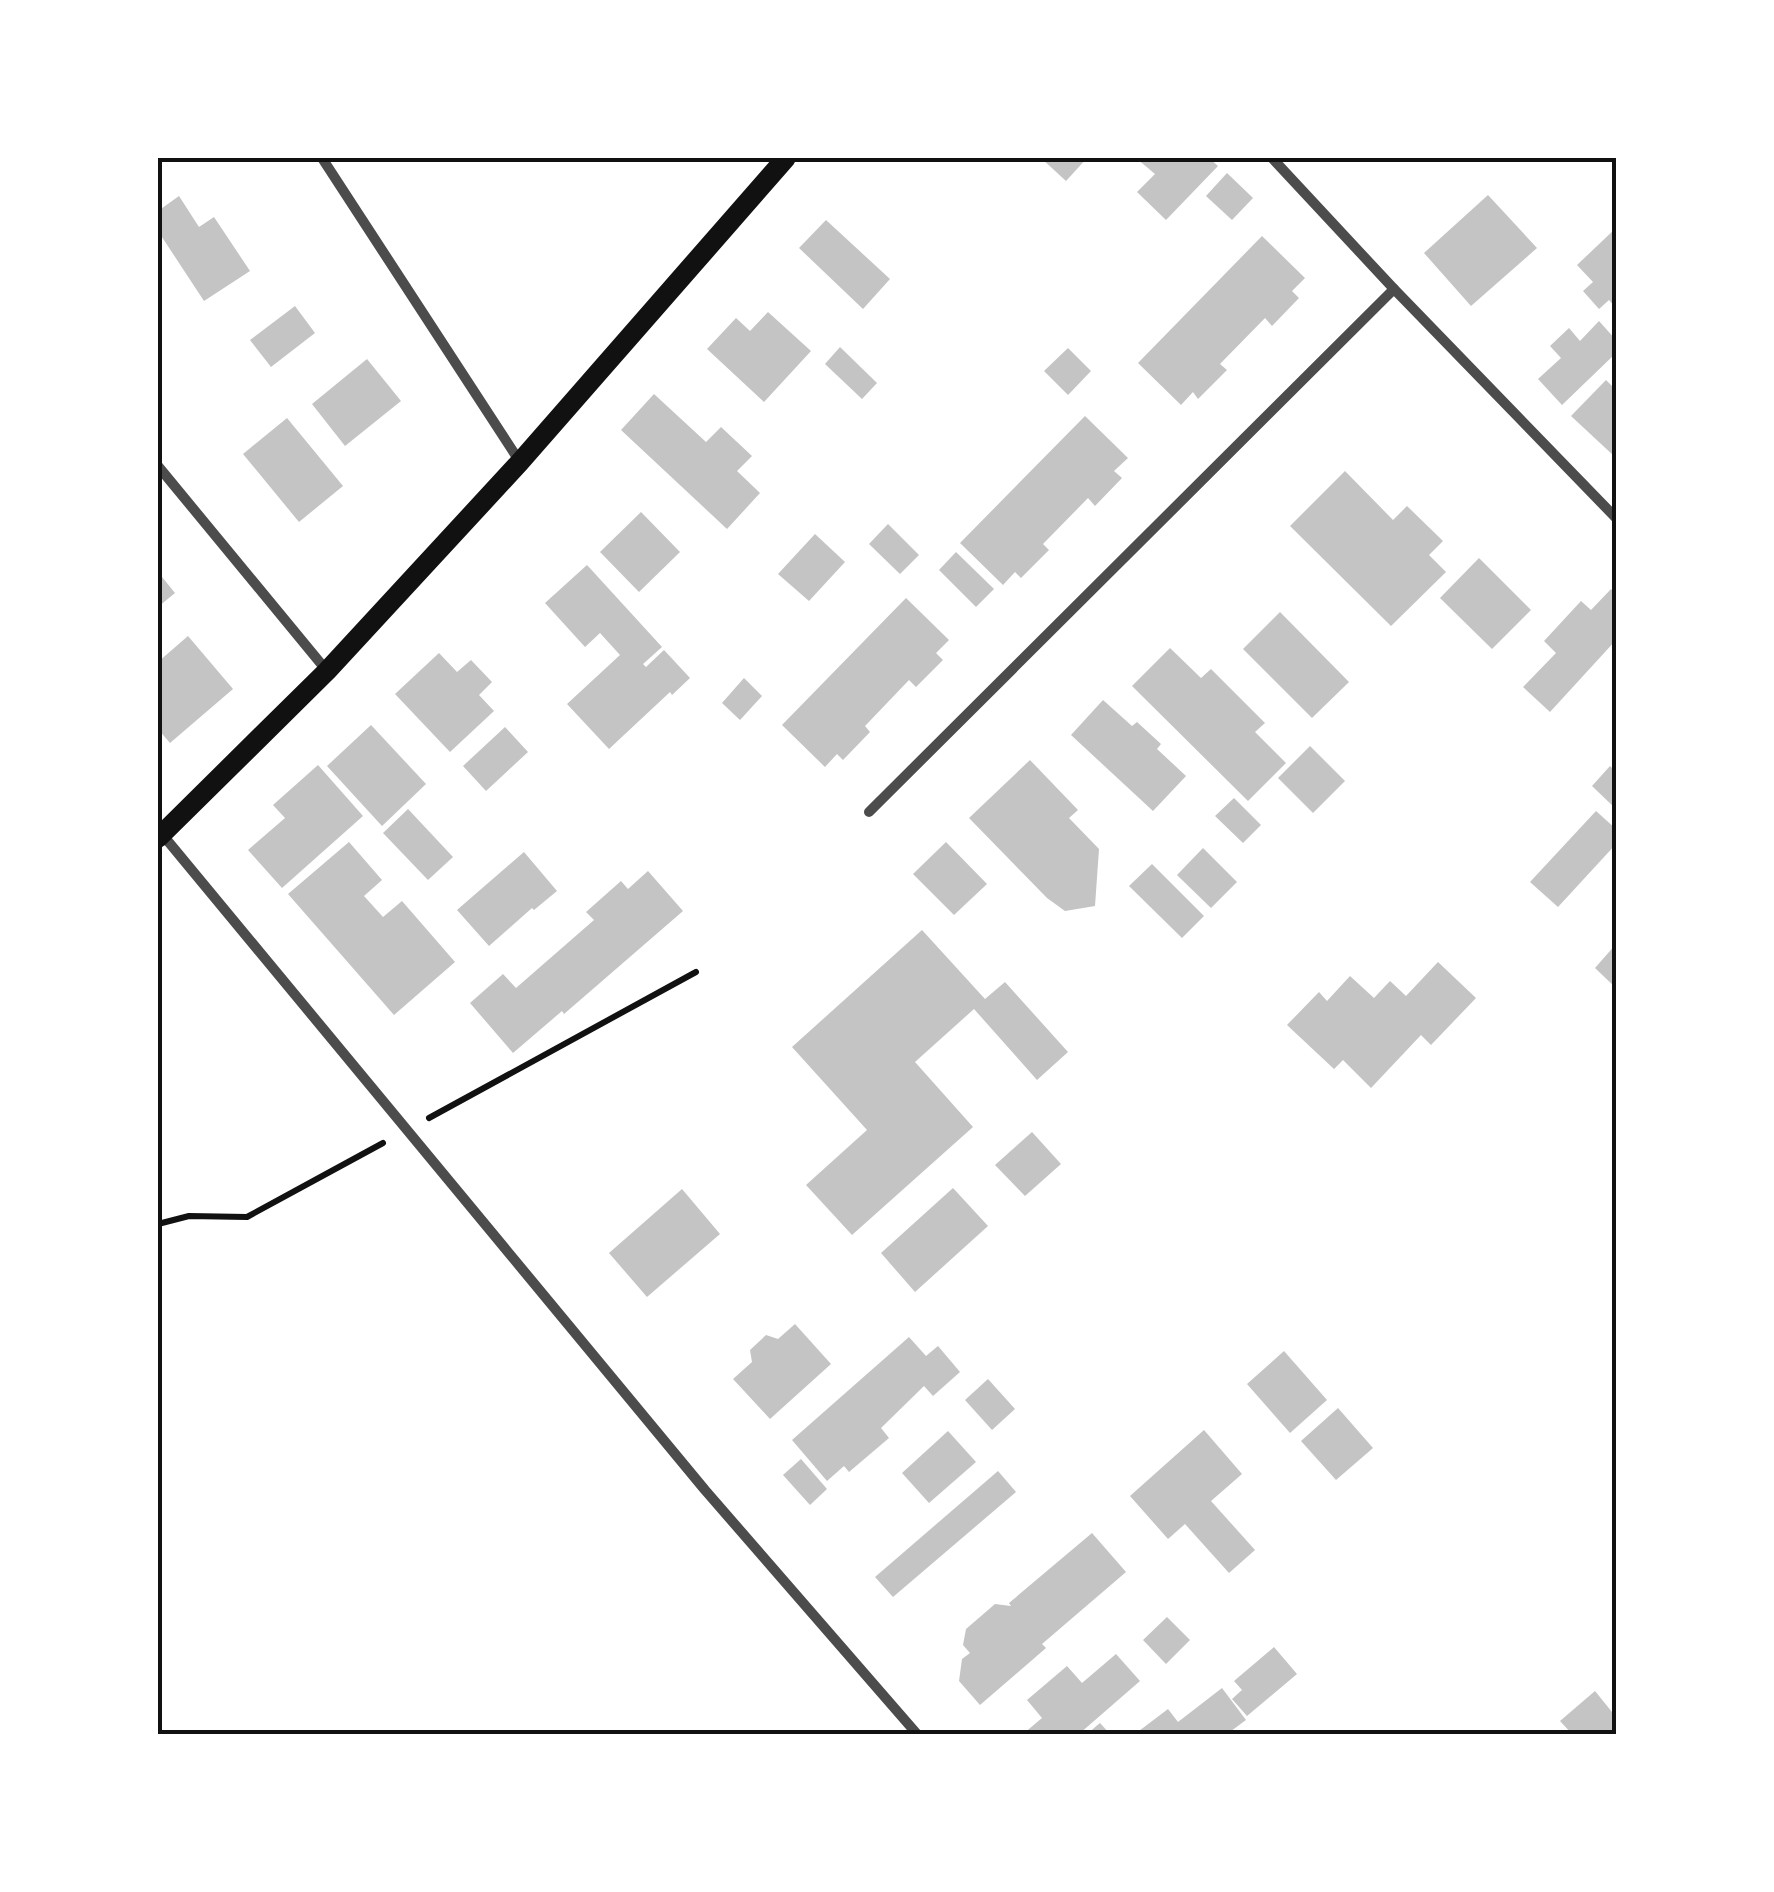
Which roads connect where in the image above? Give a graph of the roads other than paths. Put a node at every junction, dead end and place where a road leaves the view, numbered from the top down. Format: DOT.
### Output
graph roads {
  1 [pos="322,158"];
  2 [pos="786,158"];
  3 [pos="1272,158"];
  4 [pos="1394,289"];
  5 [pos="520,462"];
  6 [pos="158,466"];
  7 [pos="1616,518"];
  8 [pos="327,671"];
  9 [pos="870,812"];
  10 [pos="160,836"];
  11 [pos="918,1734"];
  1 -- 5 [label="street"];
  2 -- 5 [label="main road"];
  3 -- 4 [label="street"];
  4 -- 7 [label="street"];
  4 -- 9 [label="street"];
  5 -- 8 [label="main road"];
  6 -- 8 [label="street"];
  8 -- 10 [label="main road"];
  10 -- 11 [label="street"];
}
